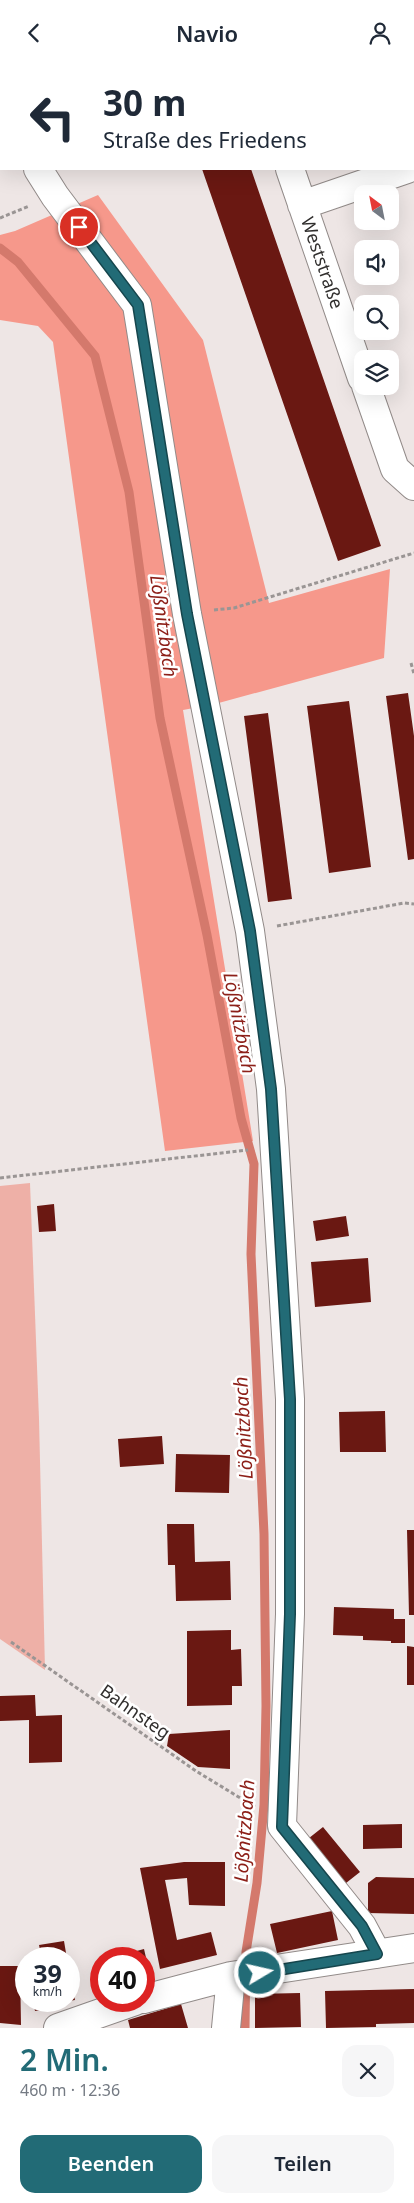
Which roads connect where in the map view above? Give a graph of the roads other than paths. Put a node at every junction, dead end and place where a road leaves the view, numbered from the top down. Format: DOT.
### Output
graph roads {
  1 [pos="39,170"];
  2 [pos="290,170"];
  3 [pos="404,170"];
  4 [pos="302,205"];
  5 [pos="354,355"];
  6 [pos="369,395"];
  7 [pos="414,485"];
  8 [pos="414,1947"];
  9 [pos="377,1954"];
  10 [pos="244,1975"];
  11 [pos="155,1996"];
  12 [pos="101,2012"];
  13 [pos="58,2028"];
  14 [pos="226,2028"];
  1 -- 9 [label="street"];
  2 -- 4 [label="street, Weststraße"];
  3 -- 4 [label="street, Weststraße"];
  4 -- 5 [label="street, Weststraße"];
  6 -- 7 [label="street"];
  8 -- 9 [label="street"];
  9 -- 10 [label="street"];
  10 -- 11 [label="street"];
  10 -- 14 [label="street"];
  12 -- 13 [label="street"];
}
